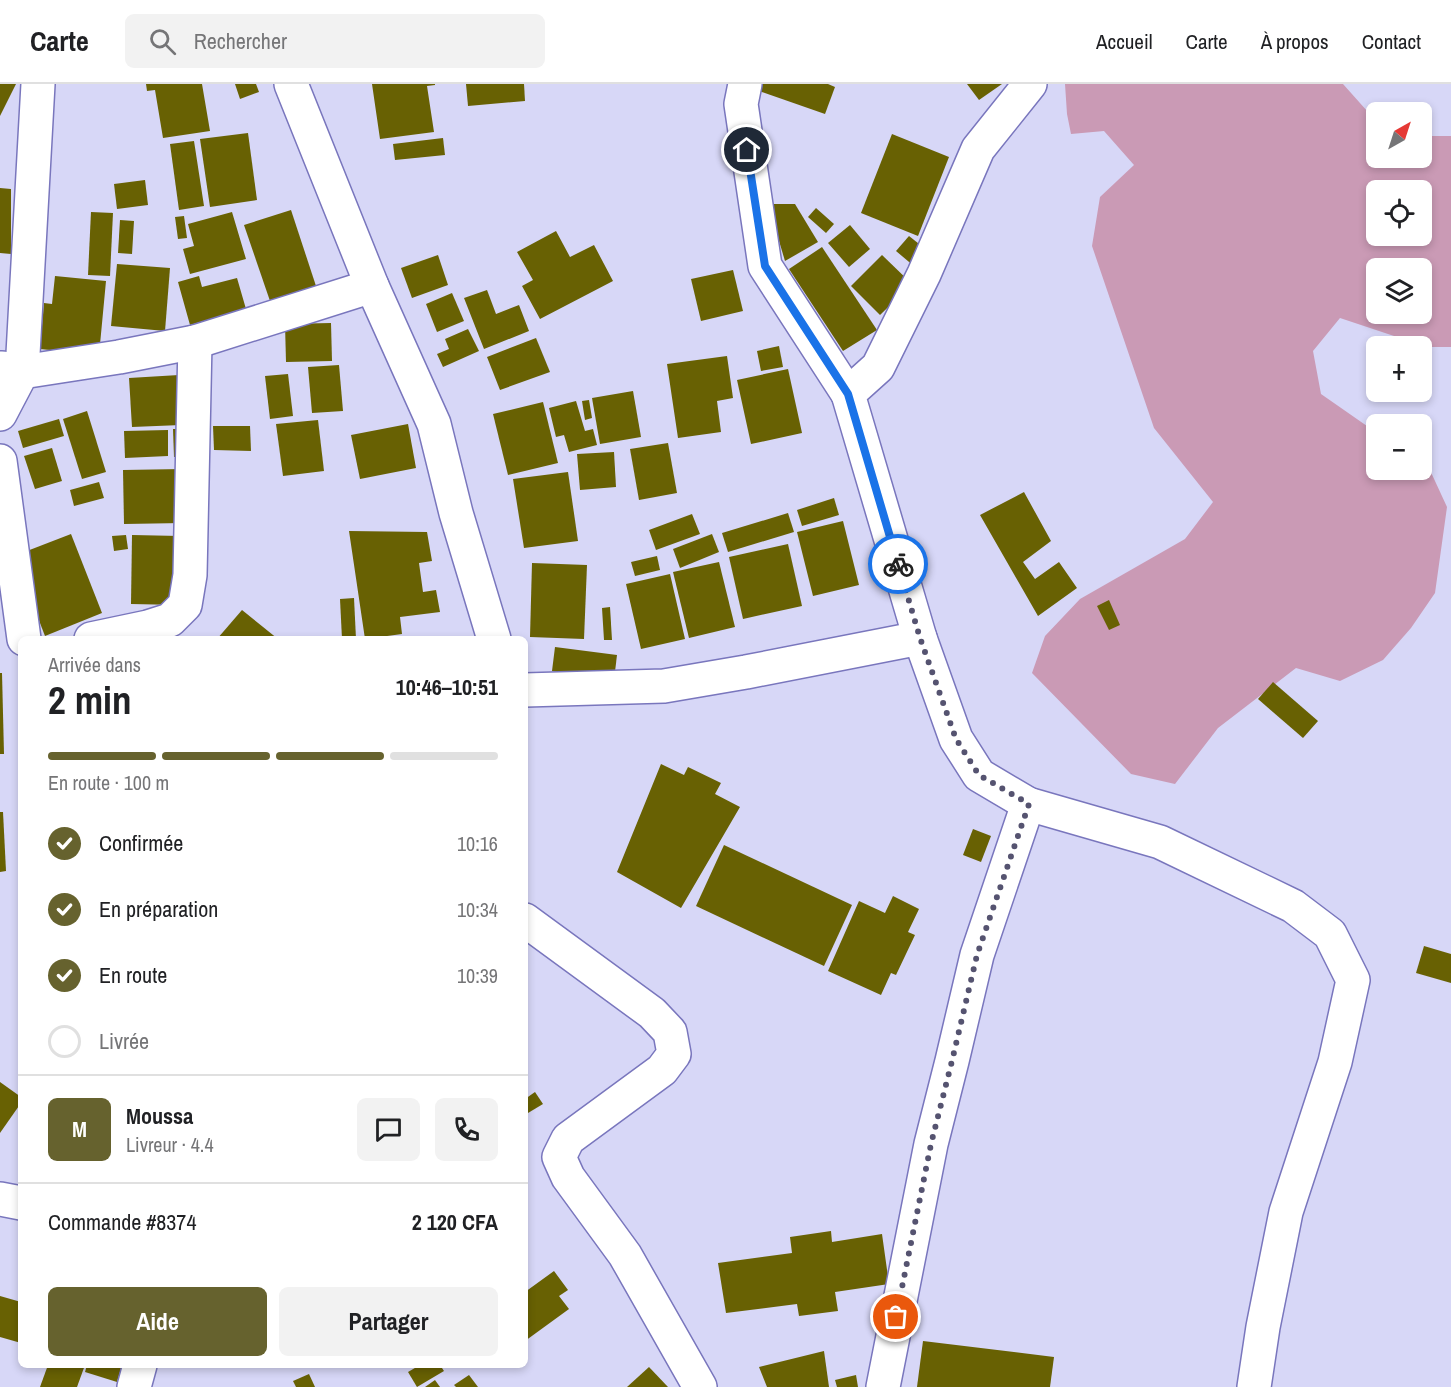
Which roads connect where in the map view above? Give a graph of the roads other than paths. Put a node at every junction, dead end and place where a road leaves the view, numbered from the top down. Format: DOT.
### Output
graph roads {
  1 [pos="38,84"];
  2 [pos="291,84"];
  3 [pos="745,84"];
  4 [pos="1030,84"];
  5 [pos="372,286"];
  6 [pos="195,342"];
  7 [pos="11,370"];
  8 [pos="848,394"];
  9 [pos="0,414"];
  10 [pos="0,461"];
  11 [pos="24,636"];
  12 [pos="105,636"];
  13 [pos="493,636"];
  14 [pos="920,638"];
  15 [pos="0,641"];
  16 [pos="18,649"];
  17 [pos="528,690"];
  18 [pos="1029,804"];
  19 [pos="528,922"];
  20 [pos="0,1199"];
  21 [pos="18,1202"];
  22 [pos="139,1368"];
  23 [pos="134,1387"];
  24 [pos="700,1387"];
  25 [pos="883,1387"];
  26 [pos="1254,1387"];
  1 -- 7 [label="street"];
  2 -- 5 [label="street"];
  3 -- 8 [label="street"];
  4 -- 8 [label="street"];
  5 -- 6 [label="street"];
  5 -- 13 [label="street"];
  6 -- 7 [label="street"];
  6 -- 12 [label="street"];
  7 -- 9 [label="street"];
  8 -- 14 [label="street"];
  10 -- 11 [label="street"];
  14 -- 17 [label="street"];
  14 -- 18 [label="street"];
  15 -- 16 [label="street"];
  18 -- 25 [label="street"];
  18 -- 26 [label="street"];
  19 -- 24 [label="street"];
  20 -- 21 [label="street"];
  22 -- 23 [label="street"];
}
